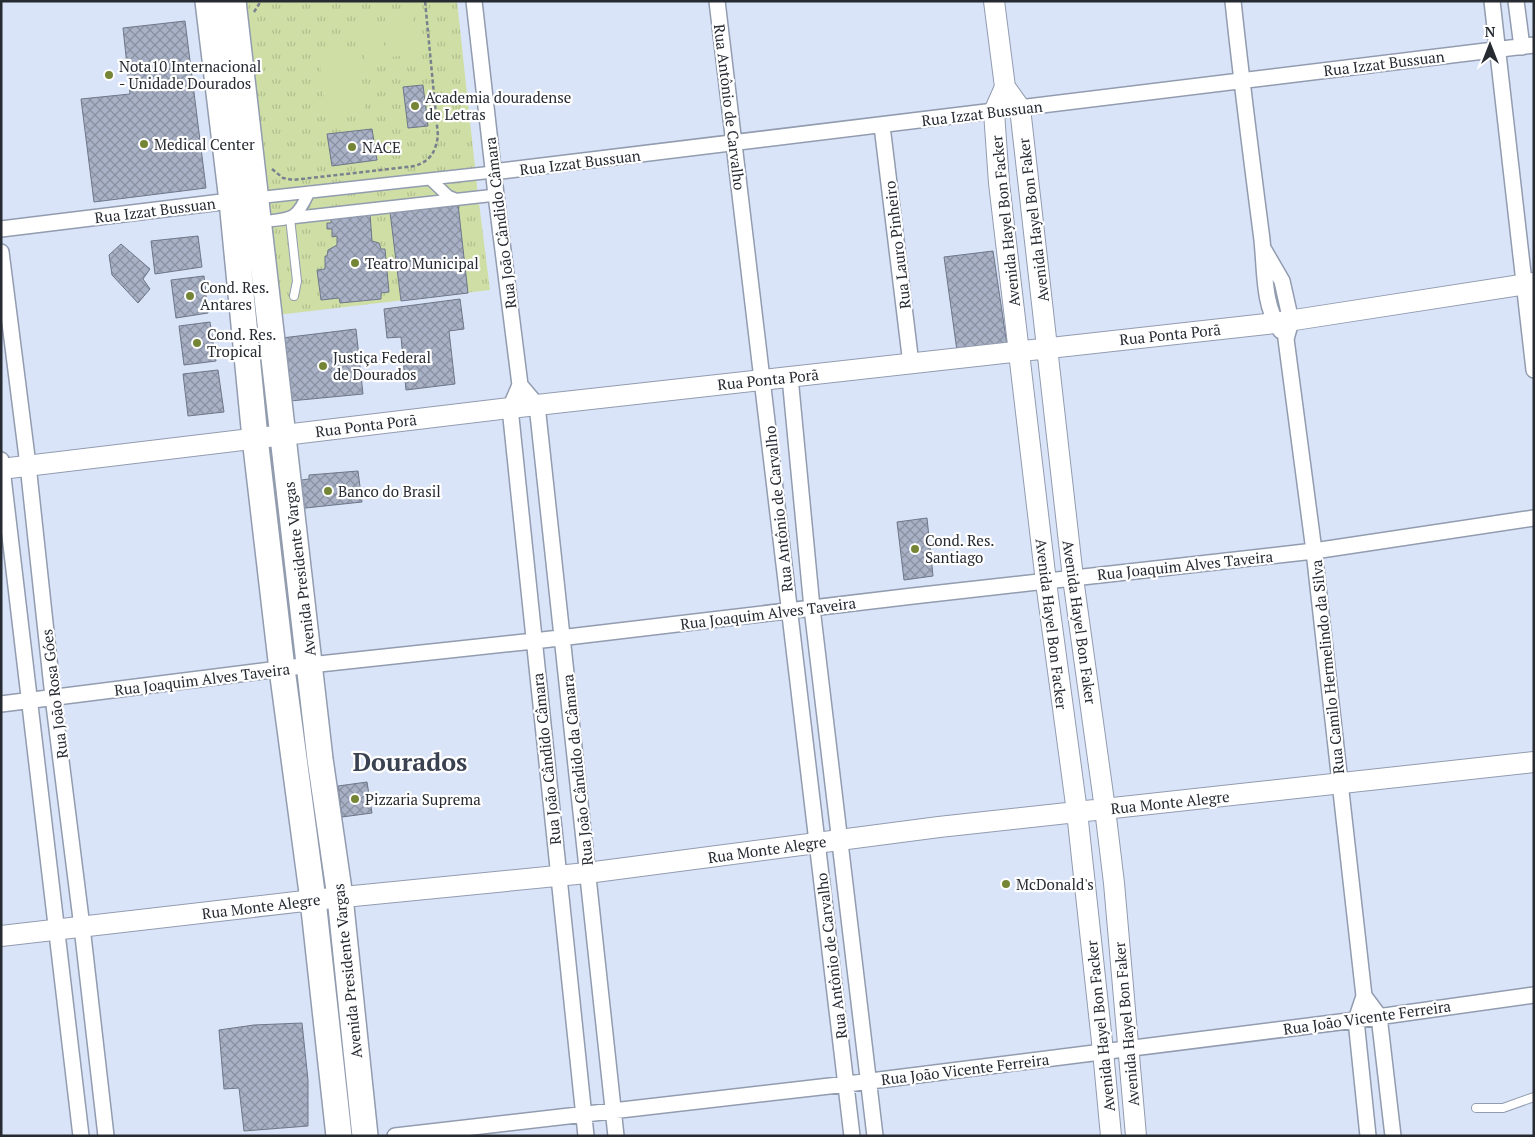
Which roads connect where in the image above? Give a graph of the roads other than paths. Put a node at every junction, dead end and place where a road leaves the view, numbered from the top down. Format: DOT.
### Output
graph roads {
  1 [pos="208,1"];
  2 [pos="474,1"];
  3 [pos="717,1"];
  4 [pos="994,1"];
  5 [pos="1233,1"];
  6 [pos="1492,1"];
  7 [pos="1516,1"];
  8 [pos="243,8"];
  9 [pos="1528,46"];
  10 [pos="1498,49"];
  11 [pos="1241,81"];
  12 [pos="1004,87"];
  13 [pos="1020,108"];
  14 [pos="994,112"];
  15 [pos="882,126"];
  16 [pos="735,144"];
  17 [pos="493,172"];
  18 [pos="430,179"];
  19 [pos="309,192"];
  20 [pos="496,196"];
  21 [pos="256,198"];
  22 [pos="456,199"];
  23 [pos="232,201"];
  24 [pos="290,218"];
  25 [pos="259,222"];
  26 [pos="1,229"];
  27 [pos="1,252"];
  28 [pos="1529,284"];
  29 [pos="294,296"];
  30 [pos="1284,327"];
  31 [pos="1048,348"];
  32 [pos="1020,351"];
  33 [pos="911,364"];
  34 [pos="1534,370"];
  35 [pos="790,377"];
  36 [pos="763,380"];
  37 [pos="520,385"];
  38 [pos="537,405"];
  39 [pos="510,408"];
  40 [pos="283,434"];
  41 [pos="255,438"];
  42 [pos="28,465"];
  43 [pos="2,466"];
  44 [pos="1534,518"];
  45 [pos="1314,551"];
  46 [pos="1073,578"];
  47 [pos="1046,582"];
  48 [pos="812,608"];
  49 [pos="789,610"];
  50 [pos="563,637"];
  51 [pos="534,641"];
  52 [pos="310,665"];
  53 [pos="282,669"];
  54 [pos="53,697"];
  55 [pos="29,700"];
  56 [pos="1,704"];
  57 [pos="1534,762"];
  58 [pos="1340,784"];
  59 [pos="1105,809"];
  60 [pos="1076,812"];
  61 [pos="840,839"];
  62 [pos="817,842"];
  63 [pos="587,873"];
  64 [pos="558,877"];
  65 [pos="340,897"];
  66 [pos="313,900"];
  67 [pos="82,927"];
  68 [pos="57,930"];
  69 [pos="1,936"];
  70 [pos="1534,995"];
  71 [pos="1364,996"];
  72 [pos="1379,1016"];
  73 [pos="1356,1020"];
  74 [pos="1129,1048"];
  75 [pos="1103,1051"];
  76 [pos="358,1074"];
  77 [pos="332,1076"];
  78 [pos="868,1081"];
  79 [pos="847,1084"];
  80 [pos="1534,1097"];
  81 [pos="1476,1108"];
  82 [pos="614,1111"];
  83 [pos="584,1114"];
  84 [pos="81,1136"];
  85 [pos="106,1136"];
  86 [pos="339,1136"];
  87 [pos="365,1136"];
  88 [pos="395,1136"];
  89 [pos="586,1136"];
  90 [pos="616,1136"];
  91 [pos="852,1136"];
  92 [pos="875,1136"];
  93 [pos="1110,1136"];
  94 [pos="1136,1136"];
  95 [pos="1368,1136"];
  96 [pos="1393,1136"];
  1 -- 23 [label="main road, Avenida Presidente Vargas"];
  2 -- 17 [label="street, Rua João Cândido Câmara"];
  3 -- 16 [label="street, Rua Antônio de Carvalho"];
  4 -- 12 [label="street"];
  5 -- 11 [label="street"];
  6 -- 10 [label="street"];
  7 -- 9 [label="street"];
  8 -- 21 [label="main road, Avenida Presidente Vargas"];
  9 -- 10 [label="street, Rua Izzat Bussuan"];
  10 -- 11 [label="street, Rua Izzat Bussuan"];
  10 -- 28 [label="street"];
  11 -- 13 [label="street, Rua Izzat Bussuan"];
  11 -- 30 [label="street, Rua Camilo Hermelindo da Silva"];
  12 -- 13 [label="street"];
  12 -- 14 [label="street"];
  13 -- 14 [label="street, Rua Izzat Bussuan"];
  13 -- 31 [label="street, Avenida Hayel Bon Faker"];
  14 -- 15 [label="street, Rua Izzat Bussuan"];
  14 -- 32 [label="street, Avenida Hayel Bon Facker"];
  15 -- 16 [label="street, Rua Izzat Bussuan"];
  15 -- 33 [label="street, Rua Lauro Pinheiro"];
  16 -- 17 [label="street, Rua Izzat Bussuan"];
  16 -- 36 [label="street, Rua Antônio de Carvalho"];
  17 -- 18 [label="street, Rua Izzat Bussuan"];
  17 -- 20 [label="street, Rua João Cândido Câmara"];
  18 -- 19 [label="street, Rua Izzat Bussuan"];
  18 -- 22 [label="street"];
  19 -- 21 [label="street, Rua Izzat Bussuan"];
  19 -- 24 [label="street"];
  20 -- 22 [label="street"];
  20 -- 37 [label="street, Rua João Cândido Câmara"];
  21 -- 23 [label="street, Rua Izzat Bussuan"];
  21 -- 25 [label="main road, Avenida Presidente Vargas"];
  22 -- 24 [label="street"];
  23 -- 26 [label="street, Rua Izzat Bussuan"];
  23 -- 41 [label="main road, Avenida Presidente Vargas"];
  24 -- 25 [label="street"];
  24 -- 29 [label="lane"];
  25 -- 40 [label="main road, Avenida Presidente Vargas"];
  27 -- 42 [label="street, Rua João Rosa Góes"];
  28 -- 30 [label="street, Rua Ponta Porã"];
  28 -- 34 [label="street"];
  30 -- 31 [label="street, Rua Ponta Porã"];
  30 -- 45 [label="street, Rua Camilo Hermelindo da Silva"];
  31 -- 32 [label="street, Rua Ponta Porã"];
  31 -- 46 [label="street, Avenida Hayel Bon Faker"];
  32 -- 33 [label="street, Rua Ponta Porã"];
  32 -- 47 [label="street, Avenida Hayel Bon Facker"];
  33 -- 35 [label="street, Rua Ponta Porã"];
  35 -- 36 [label="street, Rua Ponta Porã"];
  35 -- 48 [label="street, Rua Antônio de Carvalho"];
  36 -- 38 [label="street, Rua Ponta Porã"];
  36 -- 49 [label="street, Rua Antônio de Carvalho"];
  37 -- 38 [label="street"];
  37 -- 39 [label="street, Rua João Cândido Câmara"];
  38 -- 39 [label="street, Rua Ponta Porã"];
  38 -- 50 [label="street, Rua João Cândido da Câmara"];
  39 -- 40 [label="street, Rua Ponta Porã"];
  39 -- 51 [label="street, Rua João Cândido Câmara"];
  40 -- 41 [label="street, Rua Ponta Porã"];
  40 -- 52 [label="main road, Avenida Presidente Vargas"];
  41 -- 42 [label="street, Rua Ponta Porã"];
  41 -- 53 [label="main road, Avenida Presidente Vargas"];
  42 -- 43 [label="street, Rua Ponta Porã"];
  42 -- 54 [label="street, Rua João Rosa Góes"];
  43 -- 55 [label="street, Rua João Rosa Góes"];
  44 -- 45 [label="street, Rua Joaquim Alves Taveira"];
  45 -- 46 [label="street, Rua Joaquim Alves Taveira"];
  45 -- 58 [label="street, Rua Camilo Hermelindo da Silva"];
  46 -- 47 [label="street, Rua Joaquim Alves Taveira"];
  46 -- 59 [label="street, Avenida Hayel Bon Faker"];
  47 -- 48 [label="street, Rua Joaquim Alves Taveira"];
  47 -- 60 [label="street, Avenida Hayel Bon Facker"];
  48 -- 49 [label="street, Rua Joaquim Alves Taveira"];
  48 -- 61 [label="street, Rua Antônio de Carvalho"];
  49 -- 50 [label="street, Rua Joaquim Alves Taveira"];
  49 -- 62 [label="street, Rua Antônio de Carvalho"];
  50 -- 51 [label="street, Rua Joaquim Alves Taveira"];
  50 -- 63 [label="street, Rua João Cândido da Câmara"];
  51 -- 52 [label="street, Rua Joaquim Alves Taveira"];
  51 -- 64 [label="street, Rua João Cândido Câmara"];
  52 -- 53 [label="street, Rua Joaquim Alves Taveira"];
  52 -- 65 [label="main road, Avenida Presidente Vargas"];
  53 -- 54 [label="street, Rua Joaquim Alves Taveira"];
  53 -- 66 [label="main road, Avenida Presidente Vargas"];
  54 -- 55 [label="street, Rua Joaquim Alves Taveira"];
  54 -- 67 [label="street, Rua João Rosa Góes"];
  55 -- 56 [label="street, Rua Joaquim Alves Taveira"];
  55 -- 68 [label="street, Rua João Rosa Góes"];
  57 -- 58 [label="street, Rua Monte Alegre"];
  58 -- 59 [label="street, Rua Monte Alegre"];
  58 -- 71 [label="street, Rua Camilo Hermelindo da Silva"];
  59 -- 60 [label="street, Rua Monte Alegre"];
  59 -- 74 [label="street, Avenida Hayel Bon Faker"];
  60 -- 61 [label="street, Rua Monte Alegre"];
  60 -- 75 [label="street, Avenida Hayel Bon Facker"];
  61 -- 62 [label="street, Rua Monte Alegre"];
  61 -- 78 [label="street, Rua Antônio de Carvalho"];
  62 -- 63 [label="street, Rua Monte Alegre"];
  62 -- 79 [label="street, Rua Antônio de Carvalho"];
  63 -- 64 [label="street, Rua Monte Alegre"];
  63 -- 82 [label="street, Rua João Cândido da Câmara"];
  64 -- 65 [label="street, Rua Monte Alegre"];
  64 -- 83 [label="street, Rua João Cândido Câmara"];
  65 -- 66 [label="street, Rua Monte Alegre"];
  65 -- 76 [label="main road, Avenida Presidente Vargas"];
  66 -- 67 [label="street, Rua Monte Alegre"];
  66 -- 77 [label="main road, Avenida Presidente Vargas"];
  67 -- 68 [label="street, Rua Monte Alegre"];
  67 -- 85 [label="street, Rua João Rosa Góes"];
  68 -- 69 [label="street, Rua Monte Alegre"];
  68 -- 84 [label="street, Rua João Rosa Góes"];
  70 -- 72 [label="street, Rua João Vicente Ferreira"];
  71 -- 72 [label="street"];
  71 -- 73 [label="street, Rua Camilo Hermelindo da Silva"];
  72 -- 73 [label="street, Rua João Vicente Ferreira"];
  72 -- 96 [label="street"];
  73 -- 74 [label="street, Rua João Vicente Ferreira"];
  73 -- 95 [label="street"];
  74 -- 75 [label="street, Rua João Vicente Ferreira"];
  74 -- 94 [label="street, Avenida Hayel Bon Faker"];
  75 -- 78 [label="street, Rua João Vicente Ferreira"];
  75 -- 93 [label="street, Avenida Hayel Bon Facker"];
  76 -- 77 [label="main road"];
  76 -- 87 [label="main road, Avenida Presidente Vargas"];
  77 -- 86 [label="main road, Avenida Presidente Vargas"];
  78 -- 79 [label="street, Rua João Vicente Ferreira"];
  78 -- 92 [label="street, Rua Antônio de Carvalho"];
  79 -- 82 [label="street, Rua João Vicente Ferreira"];
  79 -- 91 [label="street, Rua Antônio de Carvalho"];
  80 -- 81 [label="lane"];
  82 -- 83 [label="street, Rua João Vicente Ferreira"];
  82 -- 90 [label="street, Rua João Cândido da Câmara"];
  83 -- 88 [label="street, Rua João Vicente Ferreira"];
  83 -- 89 [label="street, Rua João Cândido Câmara"];
}
